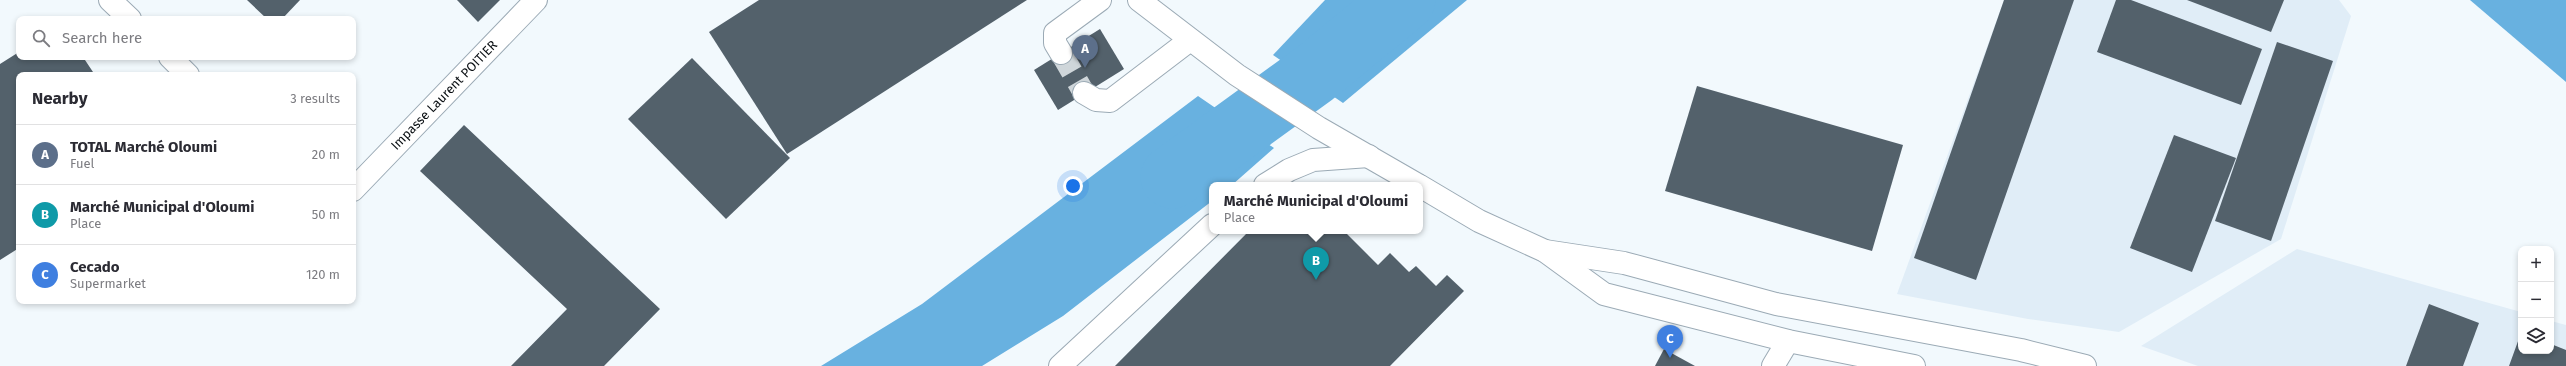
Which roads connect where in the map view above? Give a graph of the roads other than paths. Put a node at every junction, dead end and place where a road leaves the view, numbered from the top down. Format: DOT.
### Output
graph roads {
  1 [pos="110,0"];
  2 [pos="536,0"];
  3 [pos="1100,0"];
  4 [pos="1139,0"];
  5 [pos="127,16"];
  6 [pos="1190,40"];
  7 [pos="1061,53"];
  8 [pos="173,60"];
  9 [pos="185,72"];
  10 [pos="1084,92"];
  11 [pos="1369,156"];
  12 [pos="356,165"];
  13 [pos="375,167"];
  14 [pos="1270,182"];
  15 [pos="1412,182"];
  16 [pos="356,187"];
  17 [pos="1423,188"];
  18 [pos="1209,228"];
  19 [pos="1545,251"];
  20 [pos="1788,341"];
  21 [pos="1060,366"];
  22 [pos="1773,366"];
  23 [pos="1914,366"];
  24 [pos="2085,366"];
  1 -- 5 [label="main road"];
  2 -- 13 [label="main road, Impasse Laurent POITIER"];
  3 -- 7 [label="main road"];
  4 -- 6 [label="main road"];
  6 -- 10 [label="main road"];
  6 -- 11 [label="main road"];
  8 -- 9 [label="main road"];
  11 -- 14 [label="main road"];
  11 -- 15 [label="main road"];
  12 -- 13 [label="main road"];
  13 -- 16 [label="main road, Impasse Laurent POITIER"];
  17 -- 19 [label="main road"];
  18 -- 21 [label="main road"];
  19 -- 20 [label="main road"];
  19 -- 24 [label="main road"];
  20 -- 22 [label="main road"];
  20 -- 23 [label="main road"];
}
